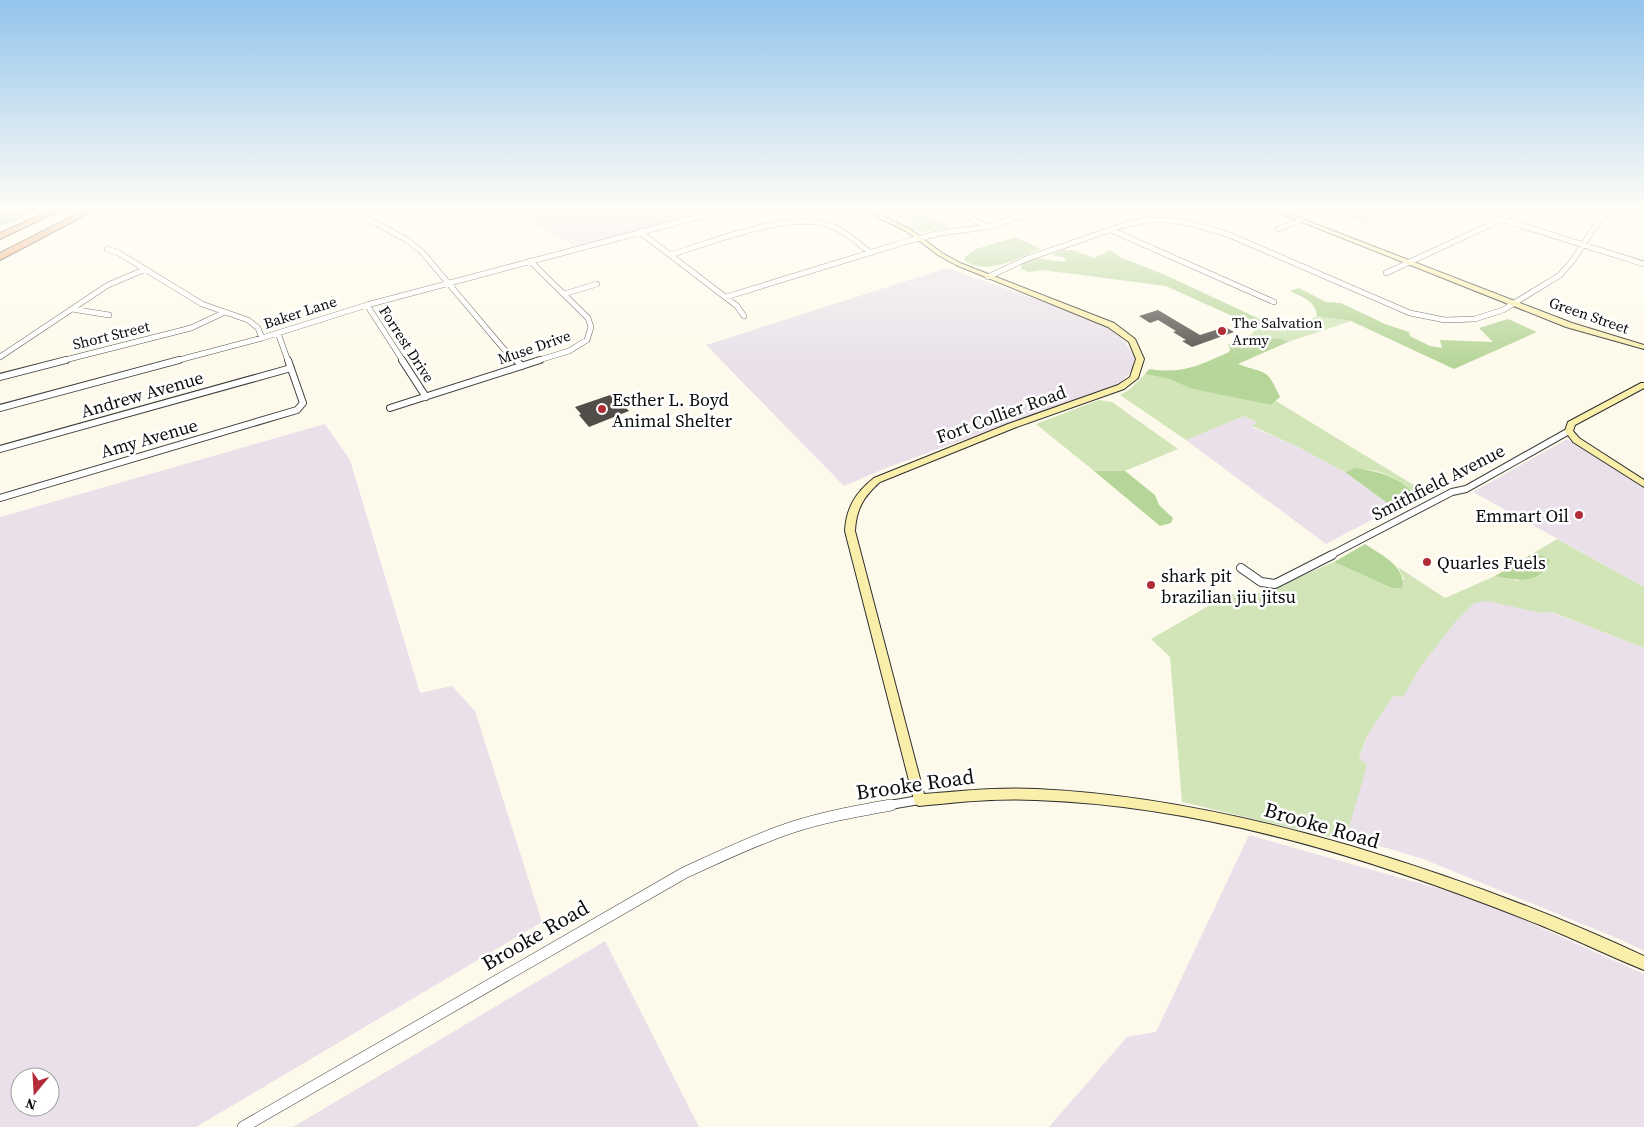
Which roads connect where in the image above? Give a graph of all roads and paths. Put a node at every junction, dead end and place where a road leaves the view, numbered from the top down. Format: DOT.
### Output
graph roads {
  1 [pos="135,263"];
  2 [pos="430,263"];
  3 [pos="524,263"];
  4 [pos="532,263"];
  5 [pos="680,263"];
  6 [pos="837,263"];
  7 [pos="956,263"];
  8 [pos="1018,263"];
  9 [pos="1184,263"];
  10 [pos="1291,263"];
  11 [pos="1409,263"];
  12 [pos="1412,263"];
  13 [pos="1570,263"];
  14 [pos="146,269"];
  15 [pos="1386,273"];
  16 [pos="988,277"];
  17 [pos="449,283"];
  18 [pos="597,284"];
  19 [pos="564,294"];
  20 [pos="726,297"];
  21 [pos="1274,302"];
  22 [pos="1516,303"];
  23 [pos="367,305"];
  24 [pos="72,309"];
  25 [pos="225,312"];
  26 [pos="109,315"];
  27 [pos="744,316"];
  28 [pos="278,333"];
  29 [pos="262,338"];
  30 [pos="1644,347"];
  31 [pos="0,357"];
  32 [pos="522,366"];
  33 [pos="291,368"];
  34 [pos="0,376"];
  35 [pos="1644,385"];
  36 [pos="426,397"];
  37 [pos="0,408"];
  38 [pos="390,408"];
  39 [pos="1569,431"];
  40 [pos="0,449"];
  41 [pos="1644,484"];
  42 [pos="0,498"];
  43 [pos="1241,568"];
  44 [pos="919,800"];
  45 [pos="1644,963"];
  46 [pos="243,1127"];
  1 -- 14 [label="street"];
  2 -- 17 [label="street"];
  3 -- 17 [label="street, Baker Lane"];
  4 -- 19 [label="street, Muse Drive"];
  5 -- 20 [label="street"];
  6 -- 20 [label="street"];
  7 -- 16 [label="street, Fort Collier Road"];
  8 -- 16 [label="street"];
  9 -- 21 [label="street"];
  10 -- 22 [label="street"];
  11 -- 15 [label="street"];
  12 -- 22 [label="street, Green Street"];
  13 -- 22 [label="street"];
  14 -- 24 [label="street"];
  14 -- 25 [label="street"];
  16 -- 44 [label="street, Fort Collier Road"];
  17 -- 23 [label="street, Baker Lane"];
  17 -- 32 [label="street"];
  18 -- 19 [label="street"];
  19 -- 32 [label="street, Muse Drive"];
  20 -- 27 [label="street"];
  22 -- 30 [label="street, Green Street"];
  23 -- 28 [label="street, Baker Lane"];
  23 -- 36 [label="street, Forrest Drive"];
  24 -- 26 [label="street"];
  24 -- 31 [label="street"];
  25 -- 29 [label="street"];
  25 -- 34 [label="street, Short Street"];
  28 -- 29 [label="street, Baker Lane"];
  28 -- 33 [label="street"];
  29 -- 37 [label="street, Baker Lane"];
  32 -- 36 [label="street, Muse Drive"];
  33 -- 40 [label="street, Andrew Avenue"];
  33 -- 42 [label="street, Amy Avenue"];
  35 -- 39 [label="street, Smithfield Avenue"];
  36 -- 38 [label="street, Muse Drive"];
  39 -- 41 [label="street"];
  39 -- 43 [label="street, Smithfield Avenue"];
  44 -- 45 [label="street, Brooke Road"];
  44 -- 46 [label="street, Brooke Road"];
}
